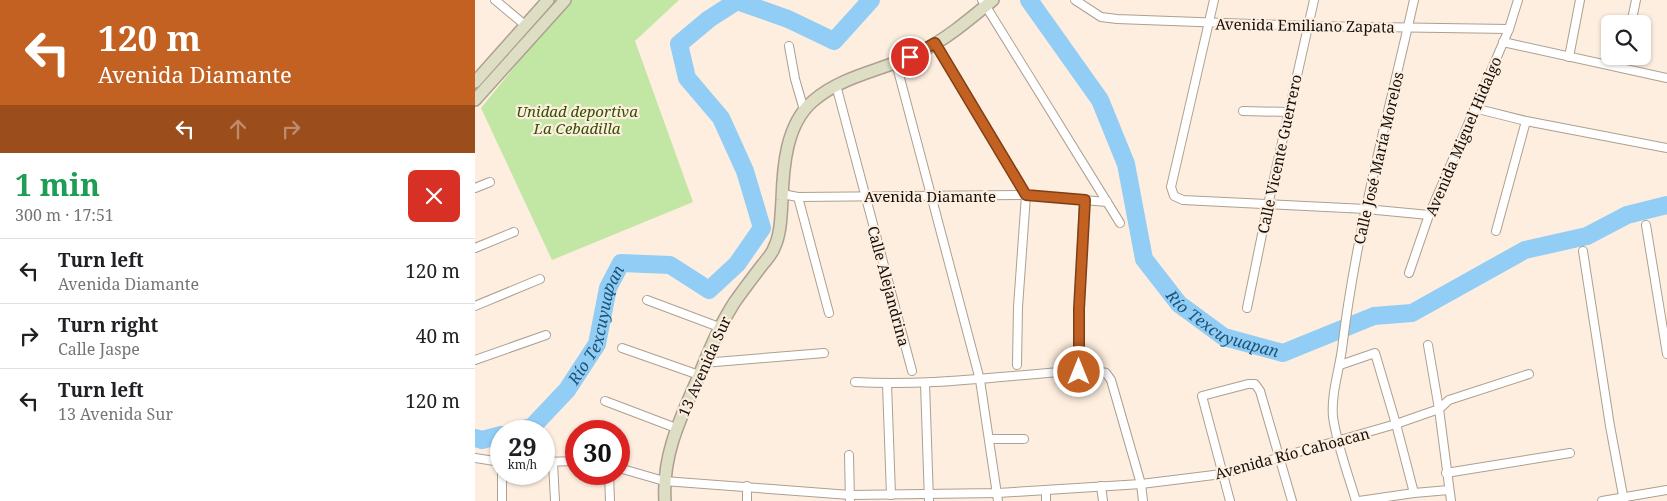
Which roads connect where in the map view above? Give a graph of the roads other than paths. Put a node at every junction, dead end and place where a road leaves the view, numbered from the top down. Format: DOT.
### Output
graph roads {
  1 [pos="495,0"];
  2 [pos="548,0"];
  3 [pos="565,0"];
  4 [pos="1075,0"];
  5 [pos="1214,0"];
  6 [pos="1314,0"];
  7 [pos="1414,0"];
  8 [pos="1580,0"];
  9 [pos="1636,0"];
  10 [pos="1518,1"];
  11 [pos="987,2"];
  12 [pos="1633,15"];
  13 [pos="1208,23"];
  14 [pos="525,25"];
  15 [pos="1308,26"];
  16 [pos="1408,28"];
  17 [pos="1509,29"];
  18 [pos="1503,42"];
  19 [pos="935,43"];
  20 [pos="789,46"];
  21 [pos="1569,57"];
  22 [pos="896,63"];
  23 [pos="1622,65"];
  24 [pos="1622,68"];
  25 [pos="1667,78"];
  26 [pos="475,82"];
  27 [pos="836,85"];
  28 [pos="475,100"];
  29 [pos="1474,108"];
  30 [pos="804,110"];
  31 [pos="1243,111"];
  32 [pos="1289,112"];
  33 [pos="1526,121"];
  34 [pos="1667,148"];
  35 [pos="490,182"];
  36 [pos="475,188"];
  37 [pos="782,194"];
  38 [pos="1026,195"];
  39 [pos="866,196"];
  40 [pos="932,196"];
  41 [pos="798,197"];
  42 [pos="1085,200"];
  43 [pos="1107,202"];
  44 [pos="1268,205"];
  45 [pos="1366,209"];
  46 [pos="1429,215"];
  47 [pos="1120,223"];
  48 [pos="1645,225"];
  49 [pos="1496,231"];
  50 [pos="513,232"];
  51 [pos="475,248"];
  52 [pos="1583,251"];
  53 [pos="1409,273"];
  54 [pos="539,279"];
  55 [pos="647,300"];
  56 [pos="475,306"];
  57 [pos="1247,308"];
  58 [pos="829,313"];
  59 [pos="719,327"];
  60 [pos="546,335"];
  61 [pos="1428,345"];
  62 [pos="622,348"];
  63 [pos="824,353"];
  64 [pos="1667,354"];
  65 [pos="475,360"];
  66 [pos="1017,365"];
  67 [pos="1340,365"];
  68 [pos="701,369"];
  69 [pos="912,371"];
  70 [pos="1079,372"];
  71 [pos="1529,374"];
  72 [pos="980,380"];
  73 [pos="855,382"];
  74 [pos="925,383"];
  75 [pos="887,384"];
  76 [pos="605,400"];
  77 [pos="1439,409"];
  78 [pos="1397,424"];
  79 [pos="676,428"];
  80 [pos="989,439"];
  81 [pos="1024,439"];
  82 [pos="1338,440"];
  83 [pos="1570,453"];
  84 [pos="849,454"];
  85 [pos="1280,457"];
  86 [pos="475,458"];
  87 [pos="490,461"];
  88 [pos="630,471"];
  89 [pos="1447,473"];
  90 [pos="1222,474"];
  91 [pos="664,481"];
  92 [pos="1141,484"];
  93 [pos="501,485"];
  94 [pos="554,485"];
  95 [pos="609,485"];
  96 [pos="747,486"];
  97 [pos="1101,486"];
  98 [pos="1046,490"];
  99 [pos="1449,490"];
  100 [pos="1667,490"];
  101 [pos="1414,493"];
  102 [pos="891,495"];
  103 [pos="998,497"];
  104 [pos="850,498"];
  105 [pos="929,498"];
  106 [pos="1624,500"];
  107 [pos="502,501"];
  108 [pos="555,501"];
  109 [pos="610,501"];
  110 [pos="665,501"];
  111 [pos="747,501"];
  112 [pos="1047,501"];
  113 [pos="1103,501"];
  114 [pos="1143,501"];
  115 [pos="1230,501"];
  116 [pos="1292,501"];
  117 [pos="1357,501"];
  118 [pos="1451,501"];
  119 [pos="1603,501"];
  1 -- 14 [label="street"];
  2 -- 14 [label="street"];
  3 -- 28 [label="street"];
  4 -- 13 [label="street, Avenida Emiliano Zapata"];
  5 -- 13 [label="street"];
  6 -- 15 [label="street, Calle Vicente Guerrero"];
  7 -- 16 [label="street, Calle José María Morelos"];
  8 -- 21 [label="street"];
  9 -- 12 [label="street"];
  10 -- 17 [label="street, Avenida Miguel Hidalgo"];
  11 -- 19 [label="street, 13 Avenida Sur"];
  11 -- 43 [label="street"];
  13 -- 15 [label="street, Avenida Emiliano Zapata"];
  13 -- 44 [label="street"];
  14 -- 26 [label="street"];
  15 -- 16 [label="street, Avenida Emiliano Zapata"];
  15 -- 32 [label="street, Calle Vicente Guerrero"];
  16 -- 17 [label="street, Avenida Emiliano Zapata"];
  16 -- 45 [label="street, Calle José María Morelos"];
  17 -- 18 [label="street, Avenida Miguel Hidalgo"];
  18 -- 21 [label="street"];
  18 -- 29 [label="street, Avenida Miguel Hidalgo"];
  19 -- 22 [label="street, 13 Avenida Sur"];
  19 -- 38 [label="street"];
  20 -- 30 [label="street"];
  21 -- 24 [label="street"];
  22 -- 27 [label="street, 13 Avenida Sur"];
  22 -- 40 [label="street"];
  23 -- 24 [label="street"];
  24 -- 25 [label="street"];
  27 -- 30 [label="street, 13 Avenida Sur"];
  27 -- 39 [label="street, Calle Alejandrina"];
  29 -- 33 [label="street"];
  29 -- 46 [label="street, Avenida Miguel Hidalgo"];
  30 -- 37 [label="street, 13 Avenida Sur"];
  31 -- 32 [label="street"];
  32 -- 44 [label="street, Calle Vicente Guerrero"];
  33 -- 34 [label="street"];
  33 -- 49 [label="street"];
  35 -- 36 [label="street"];
  37 -- 41 [label="street, Avenida Diamante"];
  37 -- 59 [label="street, 13 Avenida Sur"];
  38 -- 40 [label="street, Avenida Diamante"];
  38 -- 42 [label="street, Avenida Diamante"];
  38 -- 66 [label="street"];
  39 -- 40 [label="street, Avenida Diamante"];
  39 -- 41 [label="street, Avenida Diamante"];
  39 -- 69 [label="street, Calle Alejandrina"];
  40 -- 72 [label="street"];
  41 -- 58 [label="street"];
  42 -- 43 [label="street, Avenida Diamante"];
  42 -- 70 [label="street"];
  43 -- 47 [label="street"];
  44 -- 45 [label="street"];
  44 -- 57 [label="street, Calle Vicente Guerrero"];
  45 -- 46 [label="street"];
  45 -- 67 [label="street, Calle José María Morelos"];
  46 -- 53 [label="street, Avenida Miguel Hidalgo"];
  48 -- 64 [label="street"];
  50 -- 51 [label="street"];
  52 -- 106 [label="street"];
  54 -- 56 [label="street"];
  55 -- 59 [label="street"];
  59 -- 68 [label="street, 13 Avenida Sur"];
  60 -- 65 [label="street"];
  61 -- 77 [label="street"];
  62 -- 68 [label="street"];
  63 -- 68 [label="street"];
  67 -- 78 [label="street"];
  67 -- 82 [label="street, Calle José María Morelos"];
  68 -- 79 [label="street, 13 Avenida Sur"];
  70 -- 72 [label="street"];
  70 -- 92 [label="street"];
  71 -- 77 [label="street, Avenida Río Cahoacan"];
  72 -- 74 [label="street"];
  72 -- 80 [label="street"];
  73 -- 75 [label="street"];
  74 -- 75 [label="street"];
  74 -- 105 [label="street"];
  75 -- 102 [label="street"];
  76 -- 79 [label="street"];
  77 -- 78 [label="street, Avenida Río Cahoacan"];
  77 -- 89 [label="street"];
  78 -- 82 [label="street, Avenida Río Cahoacan"];
  78 -- 101 [label="street"];
  79 -- 91 [label="street, 13 Avenida Sur"];
  80 -- 81 [label="street"];
  80 -- 103 [label="street"];
  82 -- 85 [label="street, Avenida Río Cahoacan"];
  82 -- 117 [label="street, Calle José María Morelos"];
  83 -- 89 [label="street"];
  84 -- 104 [label="street"];
  85 -- 90 [label="street, Avenida Río Cahoacan"];
  85 -- 90 [label="street"];
  85 -- 116 [label="street"];
  86 -- 87 [label="street"];
  88 -- 91 [label="street, Avenida Río Cahoacan"];
  89 -- 99 [label="street"];
  90 -- 92 [label="street, Avenida Río Cahoacan"];
  90 -- 115 [label="street"];
  91 -- 96 [label="street, Avenida Río Cahoacan"];
  91 -- 110 [label="street, 13 Avenida Sur"];
  92 -- 97 [label="street, Avenida Río Cahoacan"];
  92 -- 114 [label="street"];
  93 -- 107 [label="street"];
  94 -- 108 [label="street"];
  95 -- 109 [label="street"];
  96 -- 104 [label="street, Avenida Río Cahoacan"];
  96 -- 111 [label="street"];
  97 -- 98 [label="street, Avenida Río Cahoacan"];
  97 -- 113 [label="street"];
  98 -- 103 [label="street, Avenida Río Cahoacan"];
  98 -- 112 [label="street"];
  99 -- 101 [label="street"];
  99 -- 118 [label="street"];
  100 -- 106 [label="street"];
  101 -- 117 [label="street"];
  102 -- 104 [label="street, Avenida Río Cahoacan"];
  102 -- 105 [label="street, Avenida Río Cahoacan"];
  103 -- 105 [label="street, Avenida Río Cahoacan"];
  106 -- 119 [label="street"];
}
